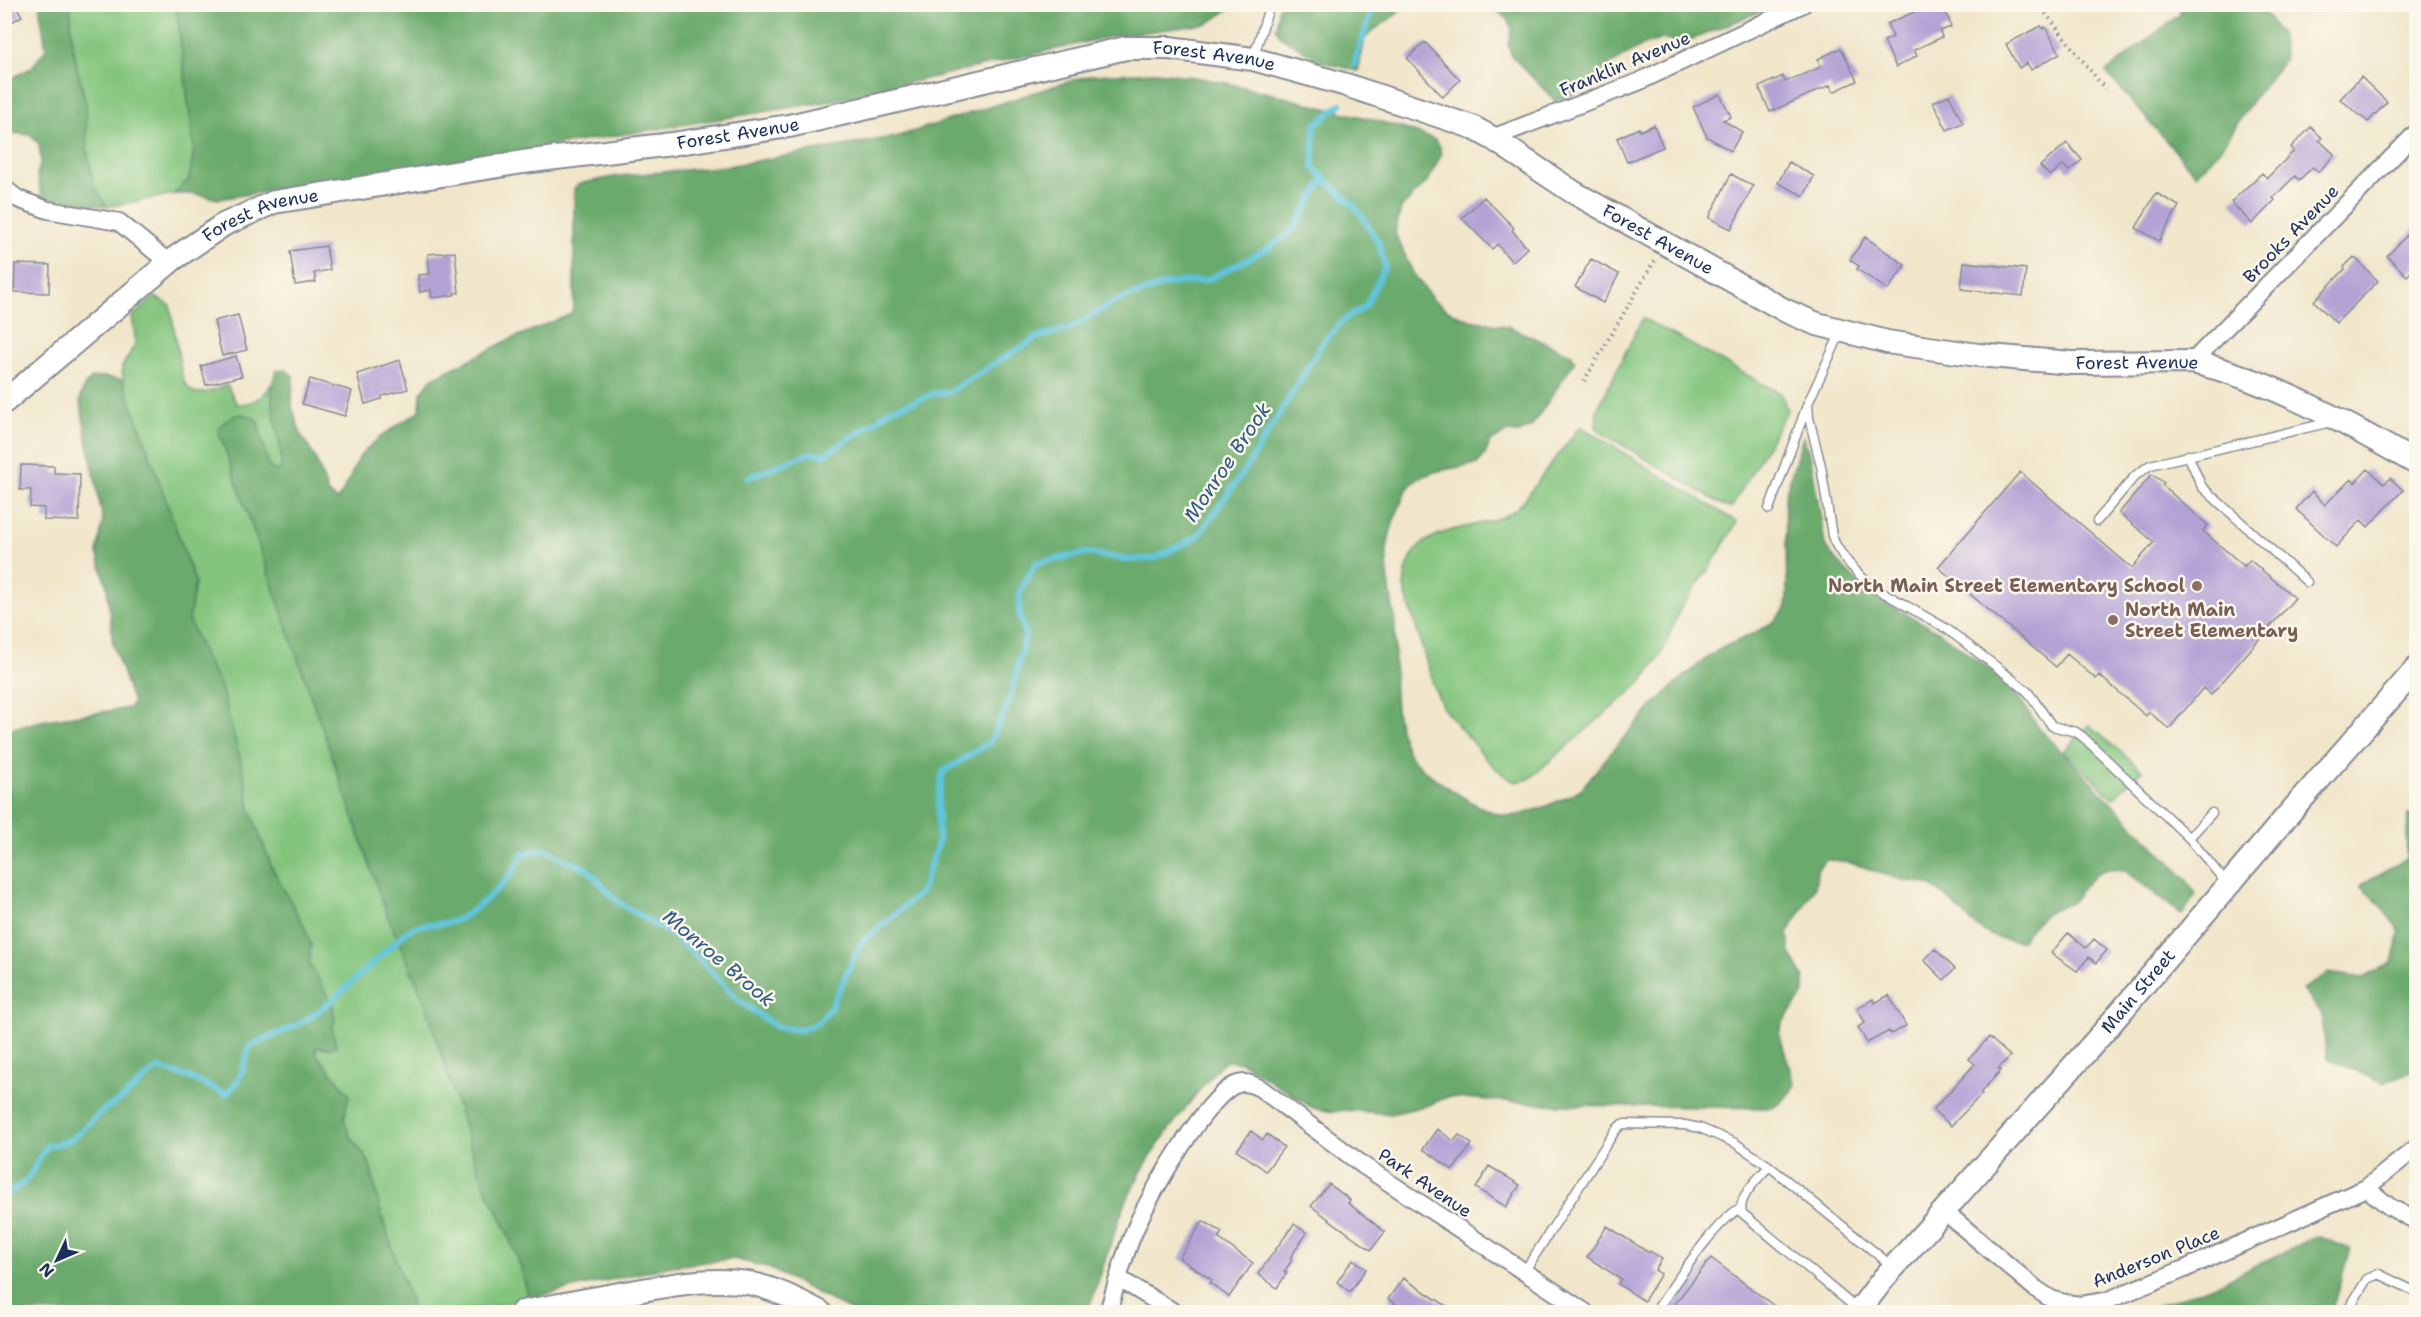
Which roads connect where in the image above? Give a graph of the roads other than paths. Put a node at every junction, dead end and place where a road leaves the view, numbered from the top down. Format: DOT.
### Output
graph roads {
  1 [pos="1270,4"];
  2 [pos="1803,4"];
  3 [pos="1253,59"];
  4 [pos="2416,133"];
  5 [pos="1492,138"];
  6 [pos="4,188"];
  7 [pos="169,263"];
  8 [pos="1842,331"];
  9 [pos="2192,362"];
  10 [pos="4,402"];
  11 [pos="1808,402"];
  12 [pos="2338,421"];
  13 [pos="2188,455"];
  14 [pos="2416,463"];
  15 [pos="1769,509"];
  16 [pos="2097,521"];
  17 [pos="2307,582"];
  18 [pos="2416,669"];
  19 [pos="2212,813"];
  20 [pos="2189,838"];
  21 [pos="2228,885"];
  22 [pos="2416,1148"];
  23 [pos="1769,1166"];
  24 [pos="2366,1188"];
  25 [pos="1741,1208"];
  26 [pos="1944,1211"];
  27 [pos="2416,1221"];
  28 [pos="1894,1268"];
  29 [pos="1524,1272"];
  30 [pos="1118,1278"];
  31 [pos="2416,1292"];
  32 [pos="522,1312"];
  33 [pos="820,1312"];
  34 [pos="1108,1312"];
  35 [pos="1174,1312"];
  36 [pos="1585,1312"];
  37 [pos="1655,1312"];
  38 [pos="1858,1312"];
  39 [pos="2347,1312"];
  1 -- 3 [label="lane"];
  2 -- 5 [label="street, Franklin Avenue"];
  3 -- 5 [label="street, Forest Avenue"];
  3 -- 7 [label="street, Forest Avenue"];
  4 -- 9 [label="street, Brooks Avenue"];
  5 -- 8 [label="street, Forest Avenue"];
  6 -- 7 [label="street"];
  7 -- 10 [label="street, Forest Avenue"];
  8 -- 9 [label="street, Forest Avenue"];
  8 -- 11 [label="lane"];
  9 -- 12 [label="street, Forest Avenue"];
  11 -- 15 [label="lane"];
  11 -- 20 [label="lane"];
  12 -- 13 [label="lane"];
  12 -- 14 [label="street, Forest Avenue"];
  13 -- 16 [label="lane"];
  13 -- 17 [label="lane"];
  18 -- 21 [label="street, Main Street"];
  19 -- 20 [label="lane"];
  20 -- 21 [label="lane"];
  21 -- 26 [label="street, Main Street"];
  22 -- 24 [label="street, Anderson Place"];
  23 -- 25 [label="lane"];
  23 -- 28 [label="lane"];
  23 -- 29 [label="lane"];
  24 -- 26 [label="street, Anderson Place"];
  24 -- 27 [label="street"];
  25 -- 37 [label="lane"];
  25 -- 38 [label="lane"];
  26 -- 28 [label="street, Main Street"];
  28 -- 38 [label="street, Main Street"];
  29 -- 30 [label="street, Park Avenue"];
  29 -- 36 [label="street, Park Avenue"];
  30 -- 34 [label="street"];
  30 -- 35 [label="street"];
  31 -- 39 [label="lane"];
  32 -- 33 [label="street"];
}
